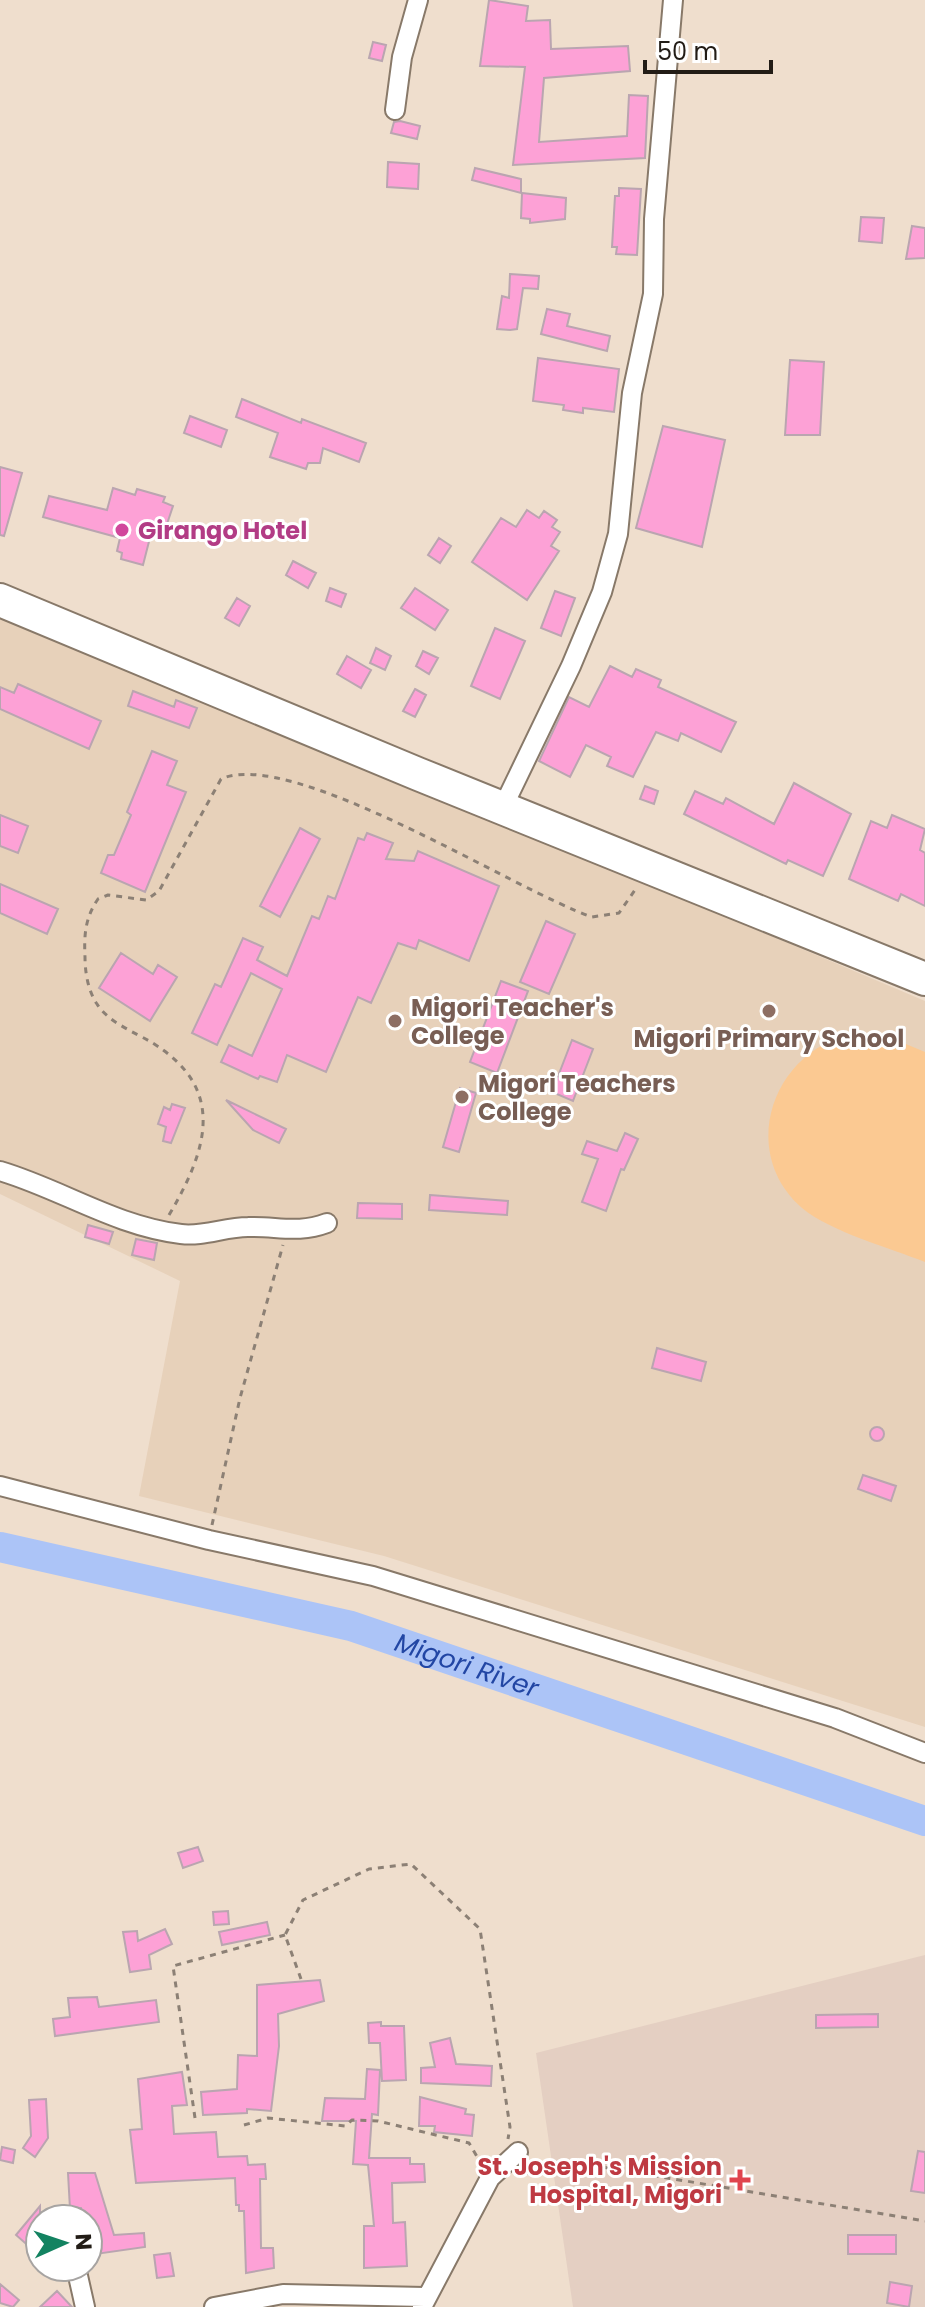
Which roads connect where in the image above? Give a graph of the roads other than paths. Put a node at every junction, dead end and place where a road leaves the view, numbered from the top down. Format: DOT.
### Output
graph roads {
  1 [pos="418,0"];
  2 [pos="673,0"];
  3 [pos="395,110"];
  4 [pos="0,600"];
  5 [pos="503,807"];
  6 [pos="925,979"];
  7 [pos="0,1171"];
  8 [pos="327,1223"];
  9 [pos="0,1486"];
  10 [pos="925,1753"];
  11 [pos="511,2157"];
  12 [pos="80,2283"];
  13 [pos="424,2302"];
  14 [pos="85,2307"];
  15 [pos="214,2307"];
  1 -- 3 [label="street"];
  2 -- 5 [label="street"];
  4 -- 5 [label="highway"];
  5 -- 6 [label="highway"];
  7 -- 8 [label="street"];
  9 -- 10 [label="street"];
  11 -- 13 [label="street"];
  12 -- 14 [label="street"];
  13 -- 15 [label="street"];
}
